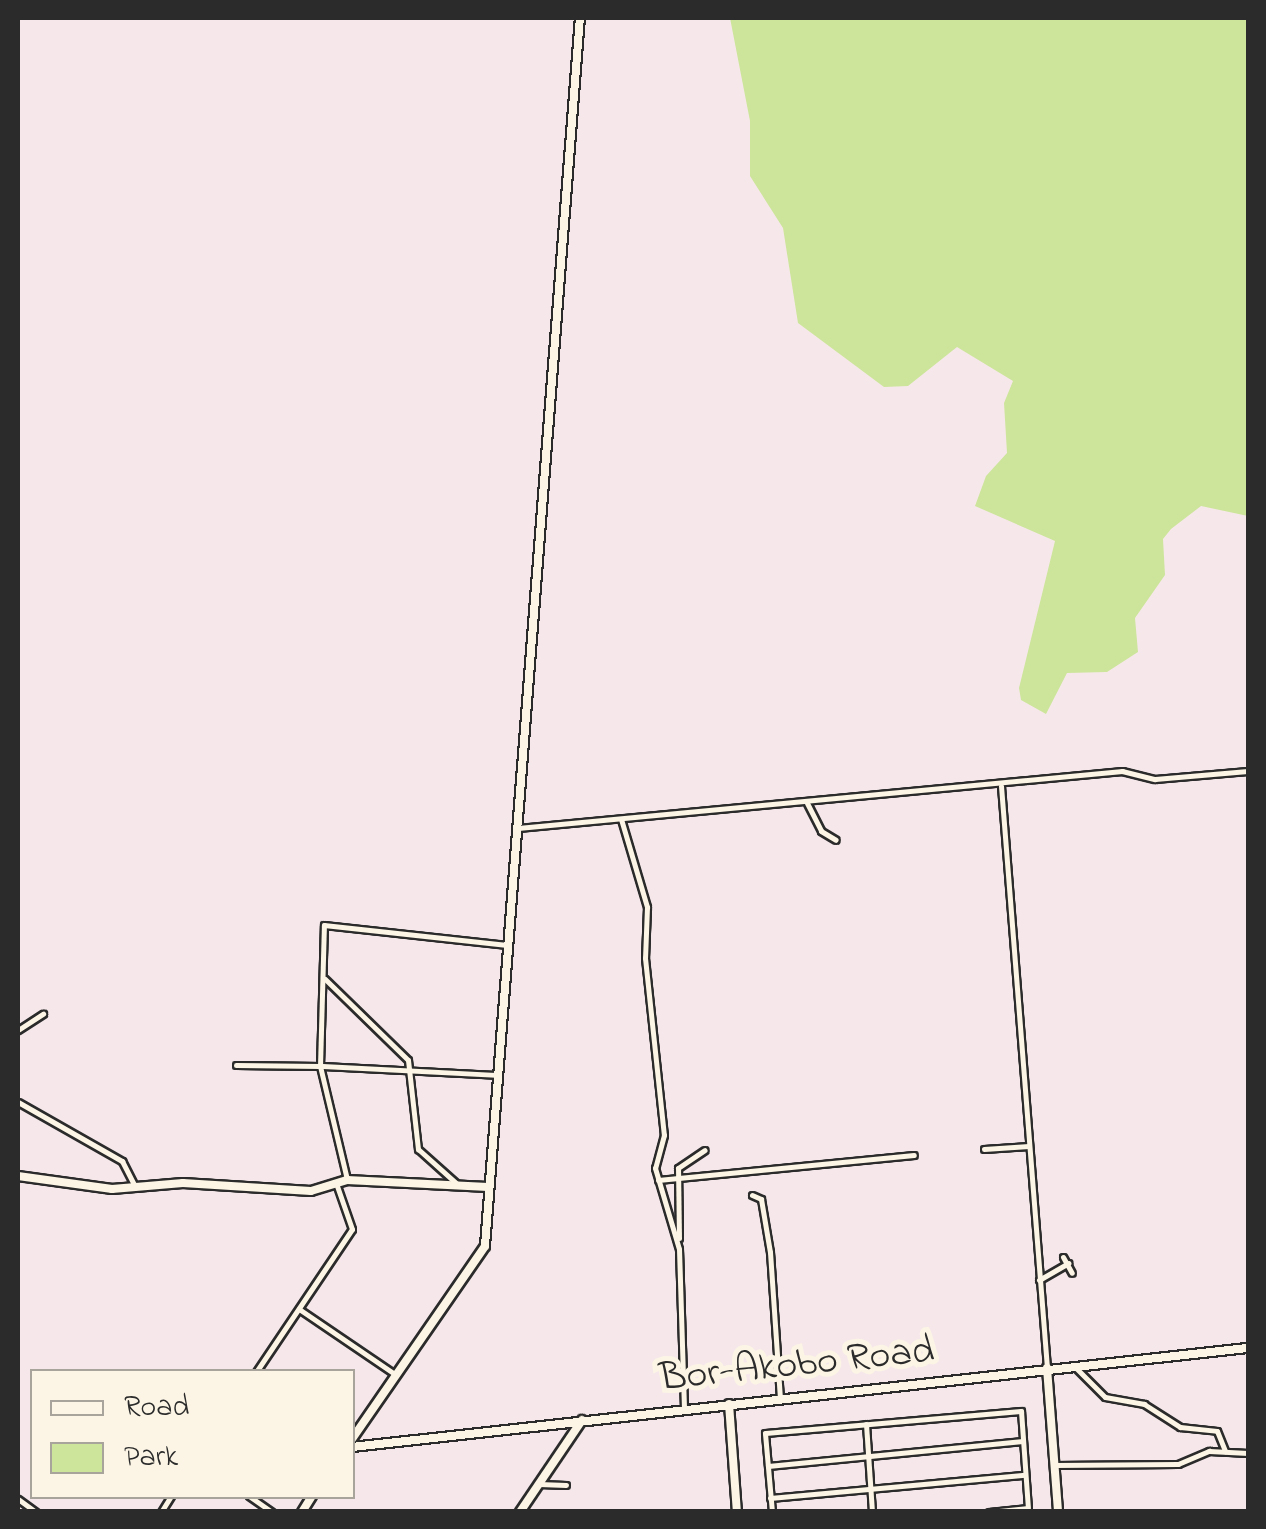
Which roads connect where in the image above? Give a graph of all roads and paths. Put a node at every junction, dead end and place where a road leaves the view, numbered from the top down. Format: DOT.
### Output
graph roads {
  1 [pos="580,18"];
  2 [pos="1248,771"];
  3 [pos="1001,786"];
  4 [pos="807,802"];
  5 [pos="621,819"];
  6 [pos="515,828"];
  7 [pos="836,840"];
  8 [pos="508,945"];
  9 [pos="324,977"];
  10 [pos="44,1014"];
  11 [pos="18,1030"];
  12 [pos="409,1064"];
  13 [pos="236,1065"];
  14 [pos="320,1066"];
  15 [pos="498,1075"];
  16 [pos="18,1102"];
  17 [pos="1029,1146"];
  18 [pos="984,1149"];
  19 [pos="705,1150"];
  20 [pos="914,1156"];
  21 [pos="18,1176"];
  22 [pos="676,1177"];
  23 [pos="347,1180"];
  24 [pos="658,1180"];
  25 [pos="336,1183"];
  26 [pos="134,1186"];
  27 [pos="458,1186"];
  28 [pos="488,1187"];
  29 [pos="752,1195"];
  30 [pos="679,1250"];
  31 [pos="1063,1256"];
  32 [pos="1068,1264"];
  33 [pos="1072,1273"];
  34 [pos="1040,1280"];
  35 [pos="299,1309"];
  36 [pos="1248,1348"];
  37 [pos="1074,1366"];
  38 [pos="1047,1368"];
  39 [pos="258,1369"];
  40 [pos="396,1376"];
  41 [pos="780,1398"];
  42 [pos="729,1404"];
  43 [pos="684,1408"];
  44 [pos="582,1420"];
  45 [pos="866,1424"];
  46 [pos="355,1435"];
  47 [pos="1023,1441"];
  48 [pos="355,1447"];
  49 [pos="1225,1451"];
  50 [pos="1248,1453"];
  51 [pos="868,1456"];
  52 [pos="1055,1465"];
  53 [pos="768,1466"];
  54 [pos="1025,1474"];
  55 [pos="539,1484"];
  56 [pos="566,1486"];
  57 [pos="870,1488"];
  58 [pos="770,1498"];
  59 [pos="18,1499"];
  60 [pos="1028,1510"];
  61 [pos="36,1512"];
  62 [pos="520,1512"];
  63 [pos="737,1512"];
  64 [pos="772,1512"];
  65 [pos="872,1512"];
  66 [pos="989,1512"];
  67 [pos="1058,1512"];
  1 -- 6 [label="street"];
  2 -- 3 [label="street"];
  3 -- 4 [label="street"];
  3 -- 17 [label="street"];
  4 -- 5 [label="street"];
  4 -- 7 [label="street"];
  5 -- 6 [label="street"];
  5 -- 24 [label="street"];
  6 -- 8 [label="street"];
  8 -- 9 [label="street"];
  8 -- 15 [label="street"];
  9 -- 12 [label="street"];
  9 -- 14 [label="street"];
  10 -- 11 [label="street"];
  12 -- 14 [label="street"];
  12 -- 15 [label="street"];
  12 -- 27 [label="street"];
  13 -- 14 [label="street"];
  14 -- 23 [label="street"];
  15 -- 28 [label="street"];
  16 -- 26 [label="street"];
  17 -- 18 [label="street"];
  17 -- 34 [label="street"];
  19 -- 22 [label="street"];
  20 -- 22 [label="street"];
  21 -- 26 [label="street"];
  22 -- 24 [label="street"];
  22 -- 30 [label="street"];
  23 -- 25 [label="street"];
  23 -- 27 [label="street"];
  24 -- 30 [label="street"];
  25 -- 26 [label="street"];
  25 -- 35 [label="street"];
  27 -- 28 [label="street"];
  28 -- 40 [label="street"];
  29 -- 41 [label="street"];
  30 -- 43 [label="street"];
  31 -- 32 [label="street"];
  32 -- 33 [label="street"];
  32 -- 34 [label="street"];
  34 -- 38 [label="street"];
  35 -- 39 [label="street"];
  35 -- 40 [label="street"];
  36 -- 37 [label="street, Bor-Akobo Road"];
  37 -- 38 [label="street, Bor-Akobo Road"];
  37 -- 49 [label="street"];
  38 -- 41 [label="street, Bor-Akobo Road"];
  38 -- 52 [label="street"];
  40 -- 46 [label="street"];
  41 -- 42 [label="street, Bor-Akobo Road"];
  42 -- 43 [label="street, Bor-Akobo Road"];
  42 -- 63 [label="street"];
  43 -- 44 [label="street, Bor-Akobo Road"];
  44 -- 48 [label="street, Bor-Akobo Road"];
  44 -- 55 [label="street"];
  45 -- 47 [label="street"];
  45 -- 51 [label="street"];
  45 -- 53 [label="street"];
  47 -- 51 [label="street"];
  47 -- 54 [label="street"];
  49 -- 50 [label="street"];
  49 -- 52 [label="street"];
  51 -- 53 [label="street"];
  51 -- 57 [label="street"];
  52 -- 67 [label="street"];
  53 -- 58 [label="street"];
  54 -- 57 [label="street"];
  54 -- 60 [label="street"];
  55 -- 56 [label="street"];
  55 -- 62 [label="street"];
  57 -- 58 [label="street"];
  57 -- 65 [label="street"];
  58 -- 64 [label="street"];
  59 -- 61 [label="street"];
  60 -- 66 [label="street"];
}
